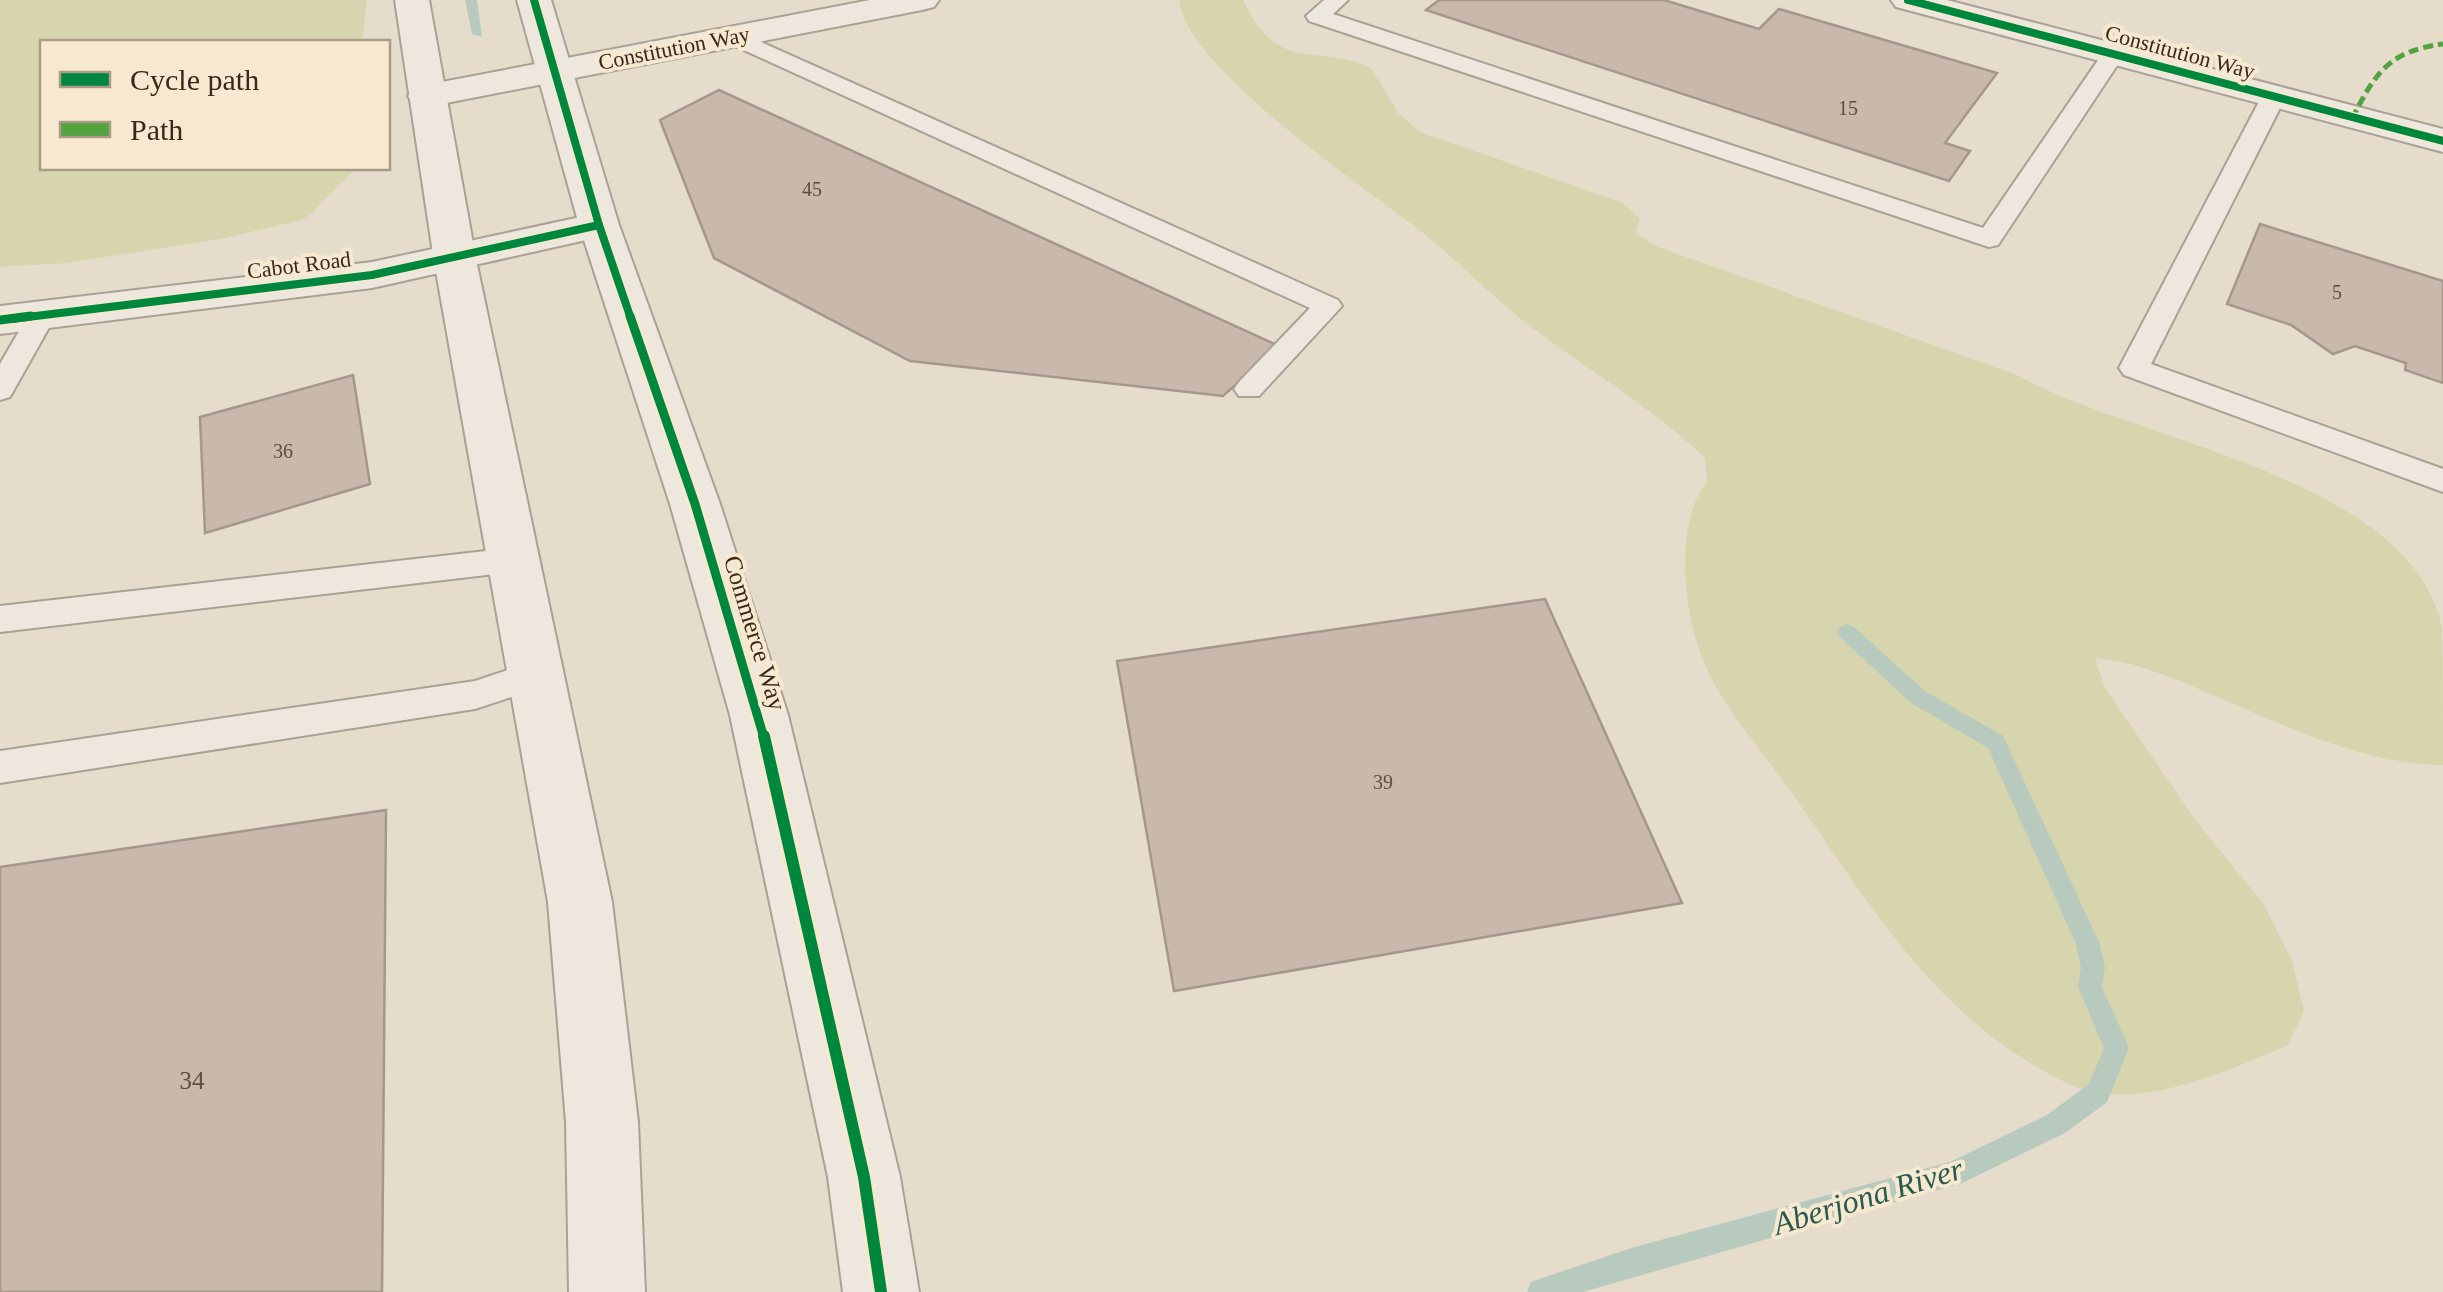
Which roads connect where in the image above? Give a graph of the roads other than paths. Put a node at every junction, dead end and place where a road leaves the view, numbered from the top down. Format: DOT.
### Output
graph roads {
  1 [pos="412,0"];
  2 [pos="534,0"];
  3 [pos="922,0"];
  4 [pos="1338,0"];
  5 [pos="1908,0"];
  6 [pos="1971,8"];
  7 [pos="732,36"];
  8 [pos="2114,55"];
  9 [pos="554,71"];
  10 [pos="426,96"];
  11 [pos="2273,98"];
  12 [pos="2443,141"];
  13 [pos="599,225"];
  14 [pos="454,260"];
  15 [pos="42,315"];
  16 [pos="0,320"];
  17 [pos="1249,389"];
  18 [pos="0,390"];
  19 [pos="2443,481"];
  20 [pos="514,560"];
  21 [pos="0,619"];
  22 [pos="535,675"];
  23 [pos="0,767"];
  24 [pos="607,1292"];
  25 [pos="880,1292"];
  1 -- 10 [label="street"];
  2 -- 9 [label="street, Commerce Way"];
  3 -- 7 [label="street, Constitution Way"];
  4 -- 8 [label="lane"];
  5 -- 6 [label="street, Constitution Way"];
  6 -- 8 [label="street, Constitution Way"];
  7 -- 9 [label="street, Constitution Way"];
  7 -- 17 [label="lane"];
  8 -- 11 [label="street, Constitution Way"];
  9 -- 10 [label="street, Constitution Way"];
  9 -- 13 [label="street, Commerce Way"];
  10 -- 14 [label="street"];
  11 -- 12 [label="street, Constitution Way"];
  11 -- 19 [label="lane"];
  13 -- 14 [label="street, Cabot Road"];
  13 -- 25 [label="street, Commerce Way"];
  14 -- 15 [label="street, Cabot Road"];
  14 -- 20 [label="street"];
  15 -- 16 [label="street, Cabot Road"];
  15 -- 18 [label="lane"];
  20 -- 21 [label="lane"];
  20 -- 22 [label="street"];
  22 -- 23 [label="lane"];
  22 -- 24 [label="street"];
}
